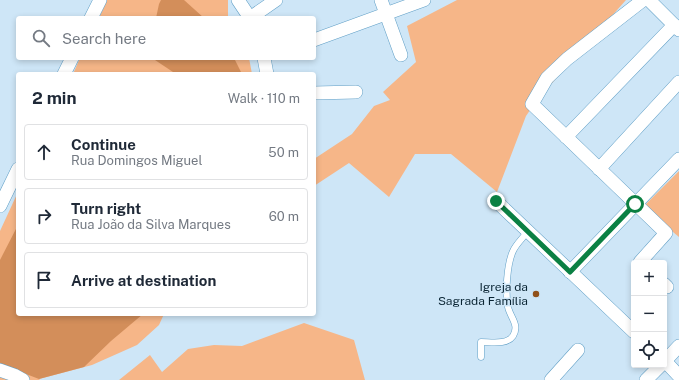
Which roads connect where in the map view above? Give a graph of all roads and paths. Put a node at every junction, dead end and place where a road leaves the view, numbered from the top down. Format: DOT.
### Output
graph roads {
  1 [pos="100,0"];
  2 [pos="238,0"];
  3 [pos="276,0"];
  4 [pos="381,0"];
  5 [pos="424,0"];
  6 [pos="643,0"];
  7 [pos="649,0"];
  8 [pos="386,14"];
  9 [pos="92,16"];
  10 [pos="249,16"];
  11 [pos="253,16"];
  12 [pos="676,27"];
  13 [pos="316,39"];
  14 [pos="401,55"];
  15 [pos="71,60"];
  16 [pos="264,60"];
  17 [pos="65,72"];
  18 [pos="267,72"];
  19 [pos="679,82"];
  20 [pos="356,92"];
  21 [pos="316,93"];
  22 [pos="566,137"];
  23 [pos="679,159"];
  24 [pos="599,169"];
  25 [pos="16,173"];
  26 [pos="496,201"];
  27 [pos="635,204"];
  28 [pos="0,206"];
  29 [pos="528,231"];
  30 [pos="642,260"];
  31 [pos="570,272"];
  32 [pos="631,329"];
  33 [pos="679,346"];
  34 [pos="578,350"];
  35 [pos="482,357"];
  36 [pos="667,358"];
  37 [pos="667,366"];
  38 [pos="657,368"];
  39 [pos="0,370"];
  40 [pos="679,376"];
  41 [pos="23,380"];
  42 [pos="552,380"];
  43 [pos="646,380"];
  1 -- 9 [label="street"];
  2 -- 10 [label="street"];
  3 -- 11 [label="street"];
  4 -- 8 [label="street"];
  5 -- 8 [label="street"];
  6 -- 22 [label="street"];
  7 -- 12 [label="street"];
  8 -- 13 [label="street"];
  8 -- 14 [label="street"];
  12 -- 22 [label="street"];
  15 -- 17 [label="street"];
  16 -- 18 [label="street"];
  19 -- 24 [label="street"];
  20 -- 21 [label="street"];
  22 -- 24 [label="street"];
  23 -- 27 [label="street"];
  24 -- 27 [label="street"];
  25 -- 28 [label="street"];
  26 -- 29 [label="street"];
  27 -- 30 [label="street"];
  27 -- 31 [label="street"];
  29 -- 31 [label="street"];
  29 -- 35 [label="lane"];
  31 -- 32 [label="street"];
  33 -- 36 [label="street"];
  34 -- 42 [label="street"];
  37 -- 40 [label="street"];
  38 -- 43 [label="street"];
  39 -- 41 [label="street"];
}
